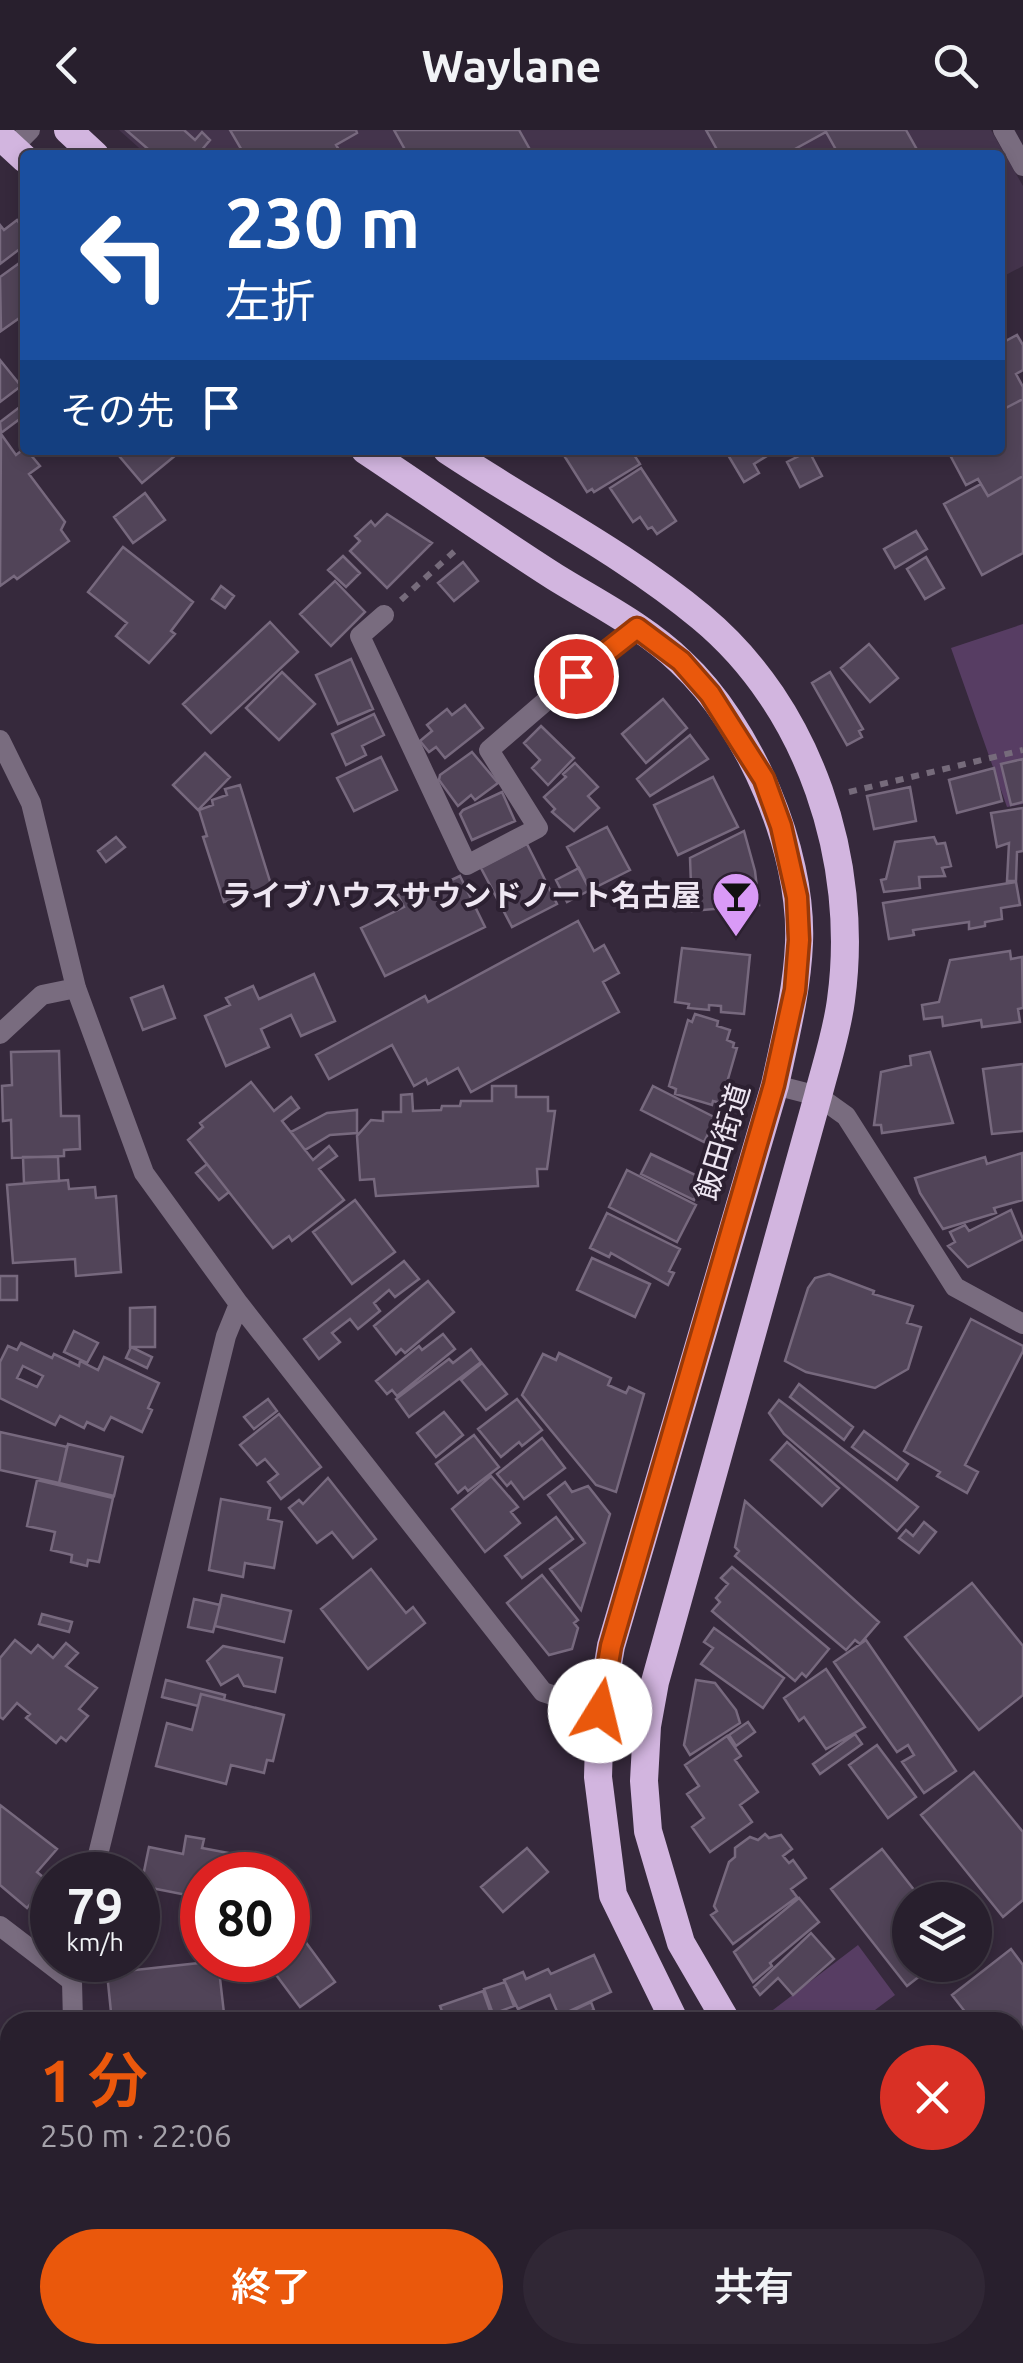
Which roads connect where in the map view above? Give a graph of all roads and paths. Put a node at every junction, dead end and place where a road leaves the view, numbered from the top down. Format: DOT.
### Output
graph roads {
  1 [pos="68,130"];
  2 [pos="1003,130"];
  3 [pos="90,150"];
  4 [pos="1023,166"];
  5 [pos="373,455"];
  6 [pos="455,455"];
  7 [pos="459,547"];
  8 [pos="384,615"];
  9 [pos="637,628"];
  10 [pos="1,748"];
  11 [pos="1023,750"];
  12 [pos="848,792"];
  13 [pos="76,988"];
  14 [pos="0,1034"];
  15 [pos="774,1085"];
  16 [pos="818,1096"];
  17 [pos="240,1304"];
  18 [pos="1023,1324"];
  19 [pos="600,1711"];
  20 [pos="647,1726"];
  21 [pos="99,1852"];
  22 [pos="0,1926"];
  23 [pos="30,1944"];
  24 [pos="74,1982"];
  25 [pos="73,2012"];
  26 [pos="669,2012"];
  27 [pos="720,2012"];
  1 -- 3 [label="highway"];
  2 -- 4 [label="street"];
  5 -- 9 [label="highway, 飯田街道"];
  6 -- 16 [label="highway"];
  7 -- 8 [label="path"];
  8 -- 9 [label="street"];
  9 -- 15 [label="highway, 飯田街道"];
  10 -- 13 [label="street"];
  11 -- 12 [label="path"];
  13 -- 14 [label="street"];
  13 -- 17 [label="street"];
  15 -- 16 [label="street"];
  15 -- 19 [label="highway, 飯田街道"];
  16 -- 18 [label="street"];
  16 -- 20 [label="highway"];
  17 -- 19 [label="street"];
  17 -- 21 [label="street"];
  19 -- 20 [label="street"];
  19 -- 26 [label="highway, 飯田街道"];
  20 -- 27 [label="highway"];
  22 -- 23 [label="street"];
  24 -- 25 [label="street"];
}
